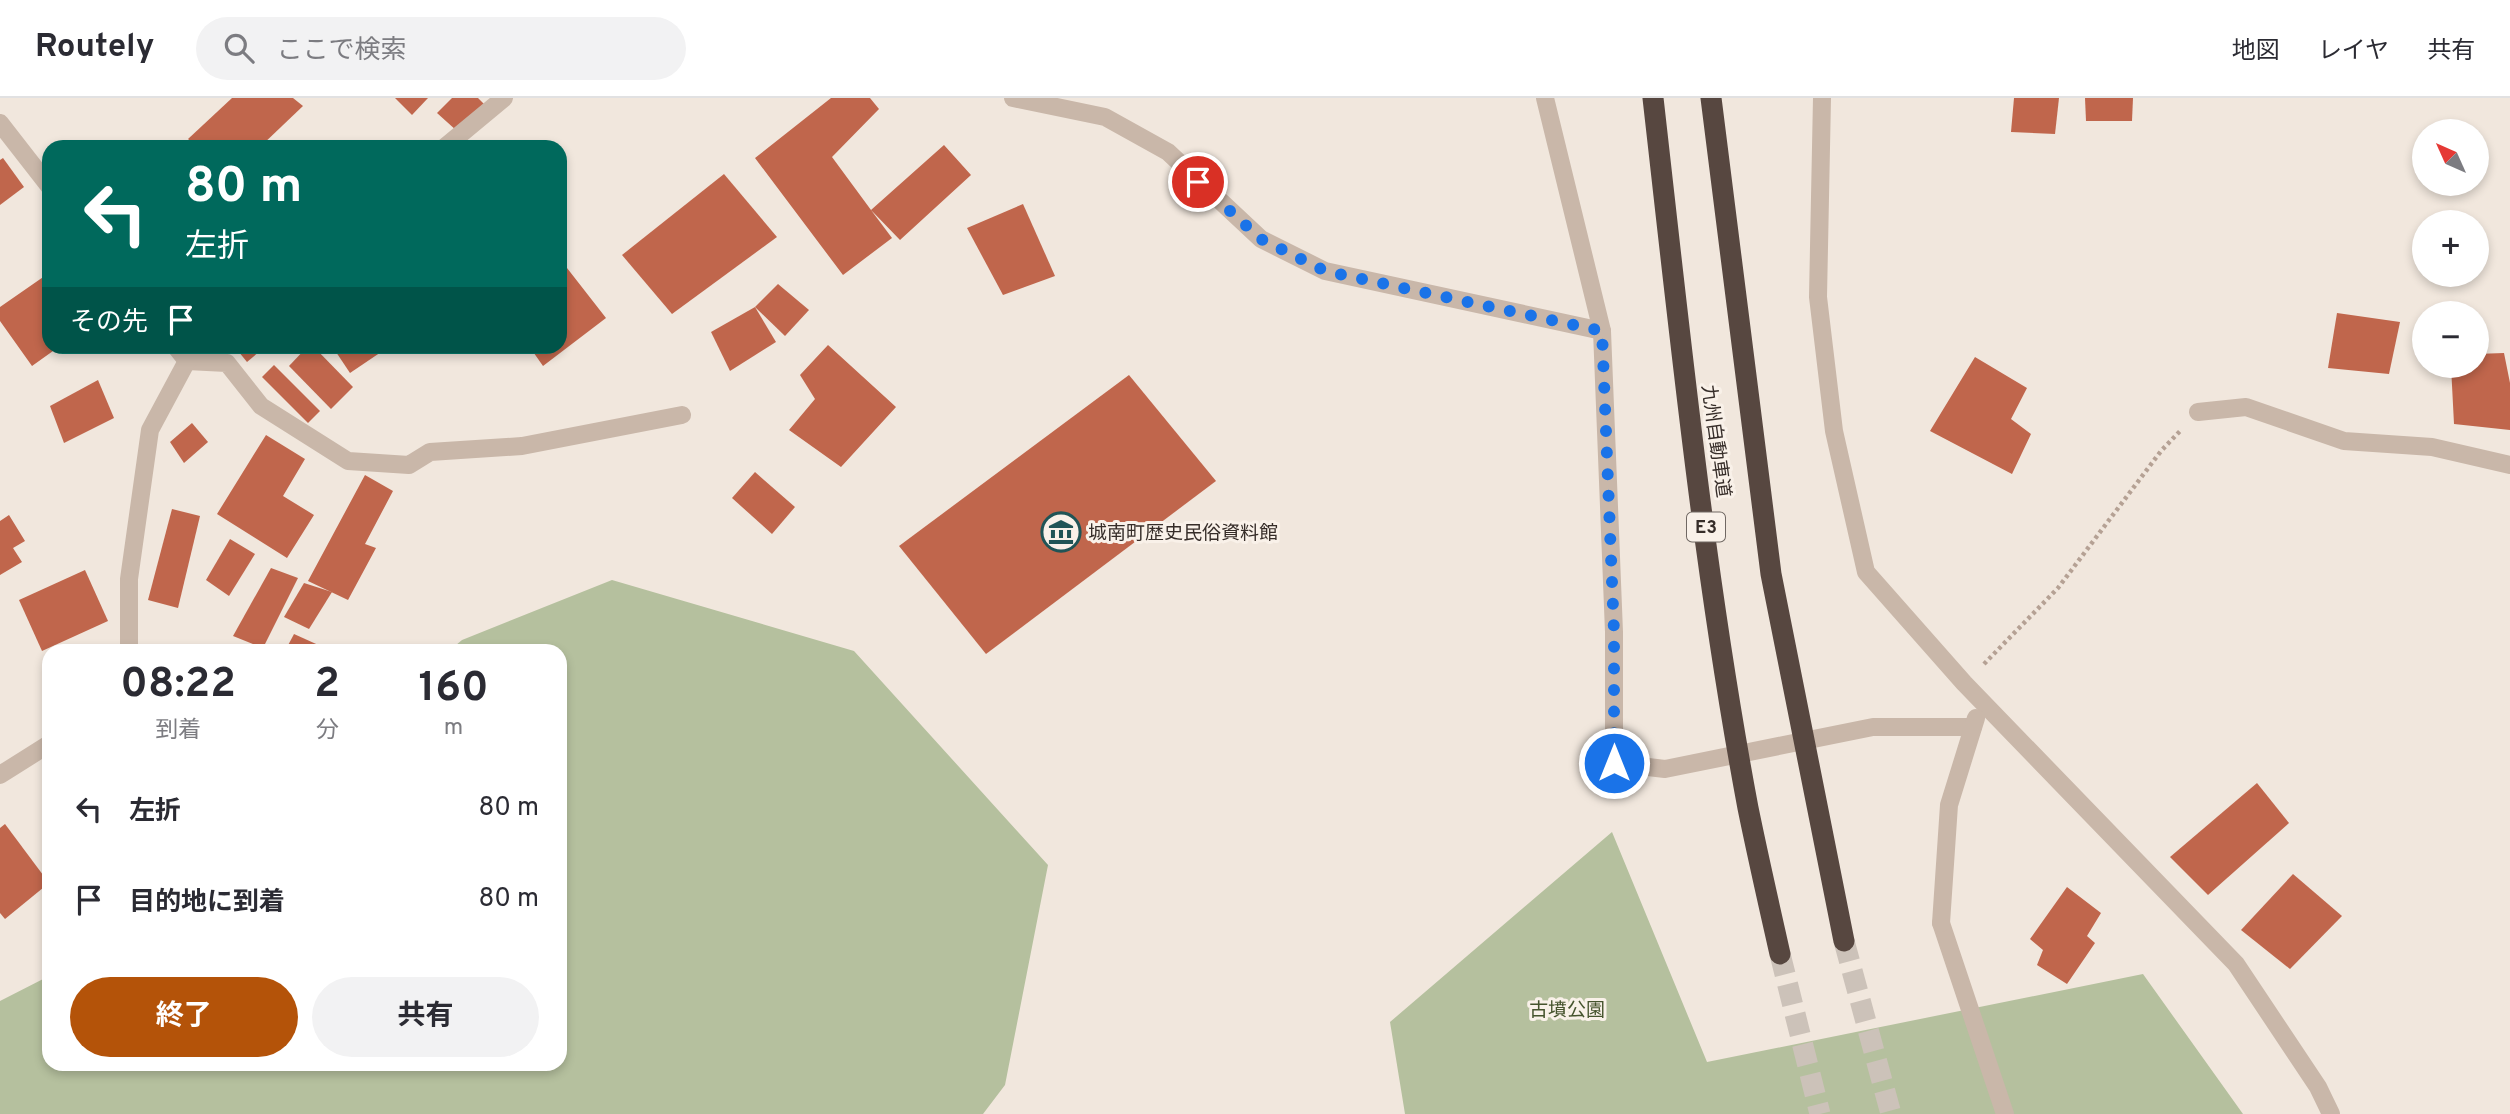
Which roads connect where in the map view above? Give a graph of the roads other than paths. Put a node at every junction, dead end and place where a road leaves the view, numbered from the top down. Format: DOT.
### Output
graph roads {
  1 [pos="504,98"];
  2 [pos="1013,98"];
  3 [pos="1545,98"];
  4 [pos="1653,98"];
  5 [pos="1711,98"];
  6 [pos="1822,98"];
  7 [pos="0,123"];
  8 [pos="453,140"];
  9 [pos="42,177"];
  10 [pos="1602,331"];
  11 [pos="181,354"];
  12 [pos="195,354"];
  13 [pos="187,361"];
  14 [pos="2198,412"];
  15 [pos="682,415"];
  16 [pos="2510,465"];
  17 [pos="129,644"];
  18 [pos="1980,701"];
  19 [pos="1973,727"];
  20 [pos="42,748"];
  21 [pos="0,775"];
  22 [pos="1844,940"];
  23 [pos="1780,954"];
  24 [pos="2005,1114"];
  25 [pos="2331,1114"];
  1 -- 8 [label="street"];
  2 -- 10 [label="street"];
  3 -- 10 [label="street"];
  4 -- 23 [label="highway, 九州自動車道 / E3"];
  5 -- 22 [label="highway, 九州自動車道"];
  6 -- 18 [label="street"];
  7 -- 9 [label="street"];
  10 -- 19 [label="street"];
  11 -- 13 [label="street"];
  12 -- 13 [label="street"];
  13 -- 15 [label="street"];
  13 -- 17 [label="street"];
  14 -- 16 [label="street"];
  18 -- 19 [label="street"];
  18 -- 25 [label="street"];
  19 -- 24 [label="street"];
  20 -- 21 [label="street"];
}
